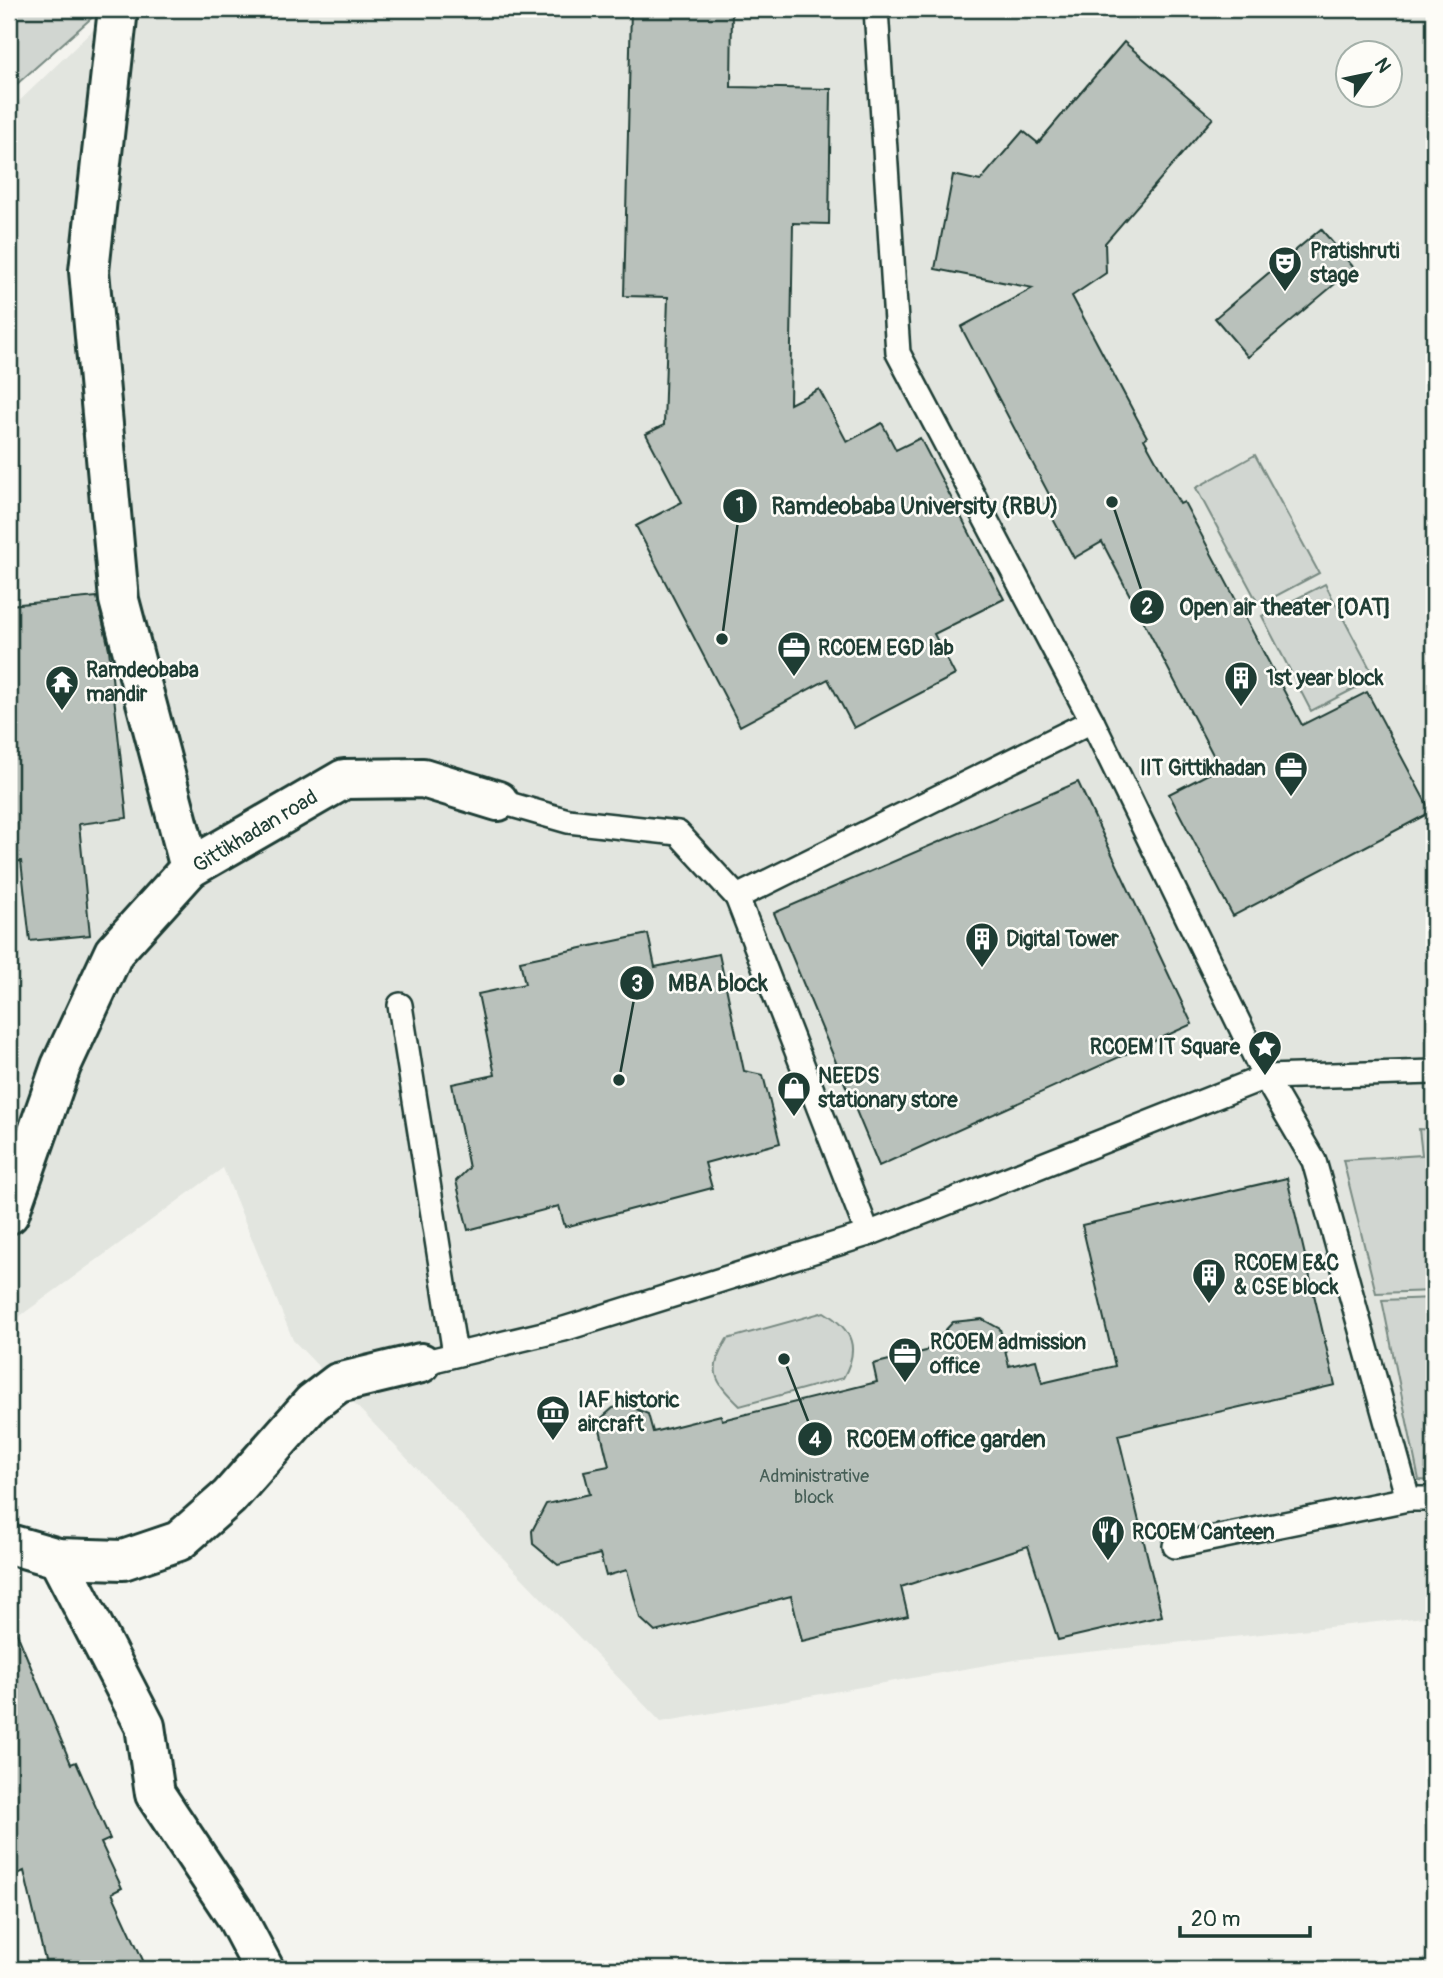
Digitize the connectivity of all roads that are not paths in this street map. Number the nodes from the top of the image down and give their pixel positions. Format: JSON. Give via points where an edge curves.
{"nodes":[{"id":1,"x":118,"y":9,"type":"edge"},
{"id":2,"x":876,"y":9,"type":"edge"},
{"id":3,"x":1092,"y":721,"type":"junction"},
{"id":4,"x":498,"y":801,"type":"joint"},
{"id":5,"x":190,"y":868,"type":"junction"},
{"id":6,"x":737,"y":897,"type":"junction"},
{"id":7,"x":400,"y":1005,"type":"dead end"},
{"id":8,"x":1434,"y":1072,"type":"edge"},
{"id":9,"x":1265,"y":1077,"type":"junction"},
{"id":10,"x":9,"y":1214,"type":"edge"},
{"id":11,"x":868,"y":1234,"type":"junction"},
{"id":12,"x":438,"y":1359,"type":"junction"},
{"id":13,"x":1408,"y":1499,"type":"junction"},
{"id":14,"x":1434,"y":1499,"type":"edge"},
{"id":15,"x":9,"y":1544,"type":"edge"},
{"id":16,"x":1175,"y":1546,"type":"dead end"},
{"id":17,"x":58,"y":1558,"type":"junction"},
{"id":18,"x":264,"y":1969,"type":"edge"}],
"edges":[{"from":1,"to":5,"type":"street","via":[[89,271],[119,600]]},
{"from":2,"to":3,"type":"lane","via":[[898,353]]},
{"from":3,"to":6,"type":"lane"},
{"from":3,"to":9,"type":"lane"},
{"from":4,"to":5,"type":"street","name":"Gittikhadan road","via":[[423,778],[344,779]]},
{"from":4,"to":6,"type":"lane","via":[[568,821],[678,833]]},
{"from":5,"to":10,"type":"street","name":"Gittikhadan road","via":[[114,952],[61,1066]]},
{"from":6,"to":11,"type":"lane"},
{"from":7,"to":12,"type":"lane"},
{"from":8,"to":9,"type":"lane"},
{"from":9,"to":11,"type":"lane"},
{"from":9,"to":13,"type":"lane","via":[[1314,1161]]},
{"from":11,"to":12,"type":"lane","via":[[564,1329]]},
{"from":12,"to":17,"type":"street","via":[[338,1383],[312,1403],[229,1497],[179,1541],[123,1560]]},
{"from":13,"to":14,"type":"lane"},
{"from":13,"to":16,"type":"lane"},
{"from":15,"to":17,"type":"street"},
{"from":17,"to":18,"type":"street","via":[[145,1726],[155,1794],[236,1916]]}]}
